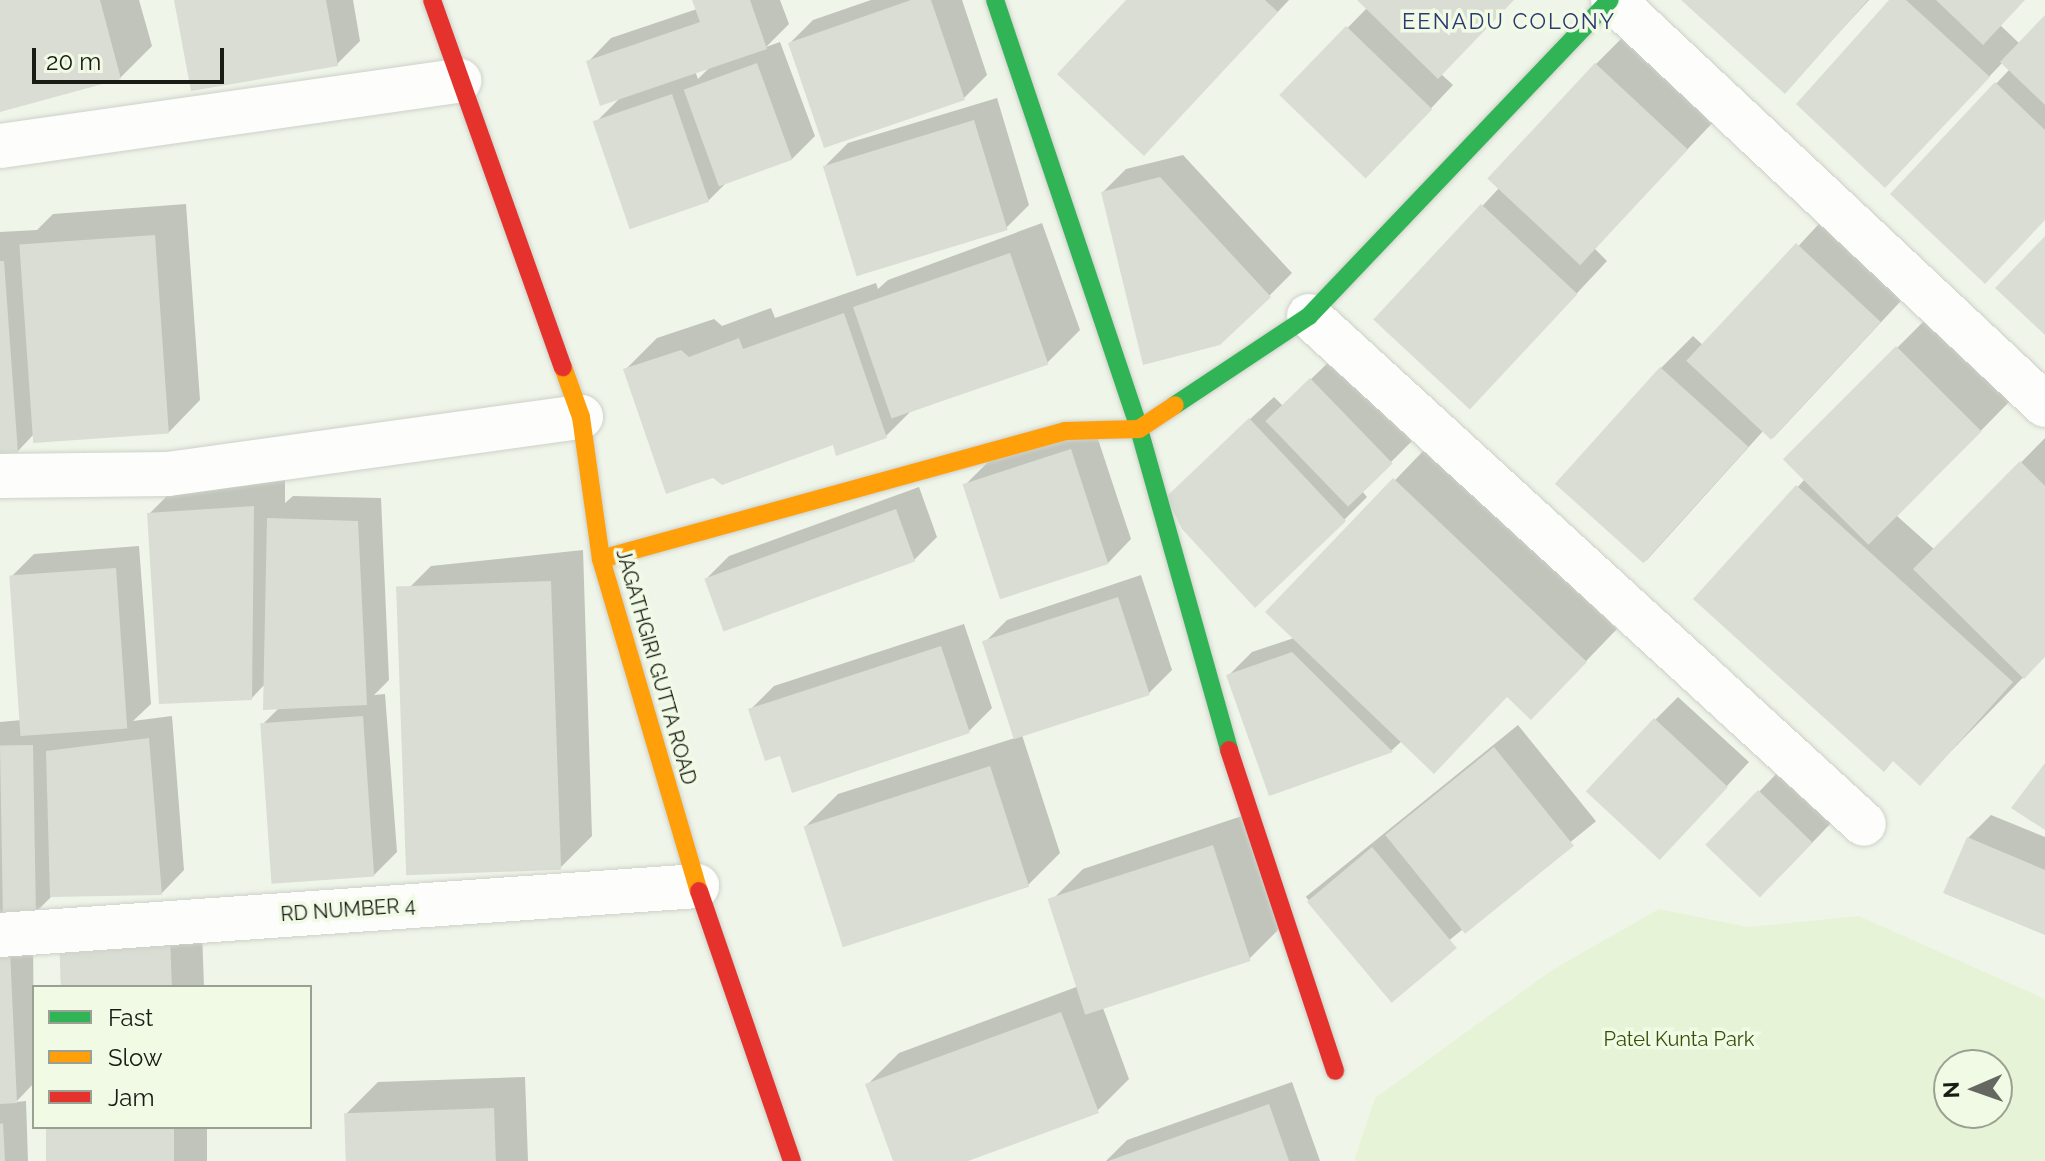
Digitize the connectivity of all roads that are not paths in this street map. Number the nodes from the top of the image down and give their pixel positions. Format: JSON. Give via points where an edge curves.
{"nodes":[{"id":1,"x":432,"y":0,"type":"edge"},
{"id":2,"x":995,"y":0,"type":"edge"},
{"id":3,"x":1612,"y":0,"type":"edge"},
{"id":4,"x":459,"y":81,"type":"junction"},
{"id":5,"x":0,"y":146,"type":"edge"},
{"id":6,"x":1309,"y":316,"type":"junction"},
{"id":7,"x":2045,"y":405,"type":"edge"},
{"id":8,"x":581,"y":417,"type":"junction"},
{"id":9,"x":1139,"y":429,"type":"junction"},
{"id":10,"x":0,"y":476,"type":"edge"},
{"id":11,"x":601,"y":559,"type":"junction"},
{"id":12,"x":1864,"y":824,"type":"dead end"},
{"id":13,"x":697,"y":886,"type":"junction"},
{"id":14,"x":0,"y":935,"type":"edge"},
{"id":15,"x":1335,"y":1071,"type":"dead end"},
{"id":16,"x":792,"y":1161,"type":"edge"}],
"edges":[{"from":1,"to":4,"type":"street","name":"JAGATHGIRI GUTTA ROAD"},
{"from":2,"to":9,"type":"street"},
{"from":3,"to":6,"type":"street"},
{"from":3,"to":7,"type":"street"},
{"from":4,"to":5,"type":"street"},
{"from":4,"to":8,"type":"street","name":"JAGATHGIRI GUTTA ROAD"},
{"from":6,"to":9,"type":"street"},
{"from":6,"to":12,"type":"street"},
{"from":8,"to":10,"type":"street","via":[[168,474]]},
{"from":8,"to":11,"type":"street","name":"JAGATHGIRI GUTTA ROAD"},
{"from":9,"to":11,"type":"street","via":[[1065,431]]},
{"from":9,"to":15,"type":"street","via":[[1241,793]]},
{"from":11,"to":13,"type":"street","name":"JAGATHGIRI GUTTA ROAD"},
{"from":13,"to":14,"type":"street","name":"RD NUMBER 4"},
{"from":13,"to":16,"type":"street","name":"JAGATHGIRI GUTTA ROAD"}]}
